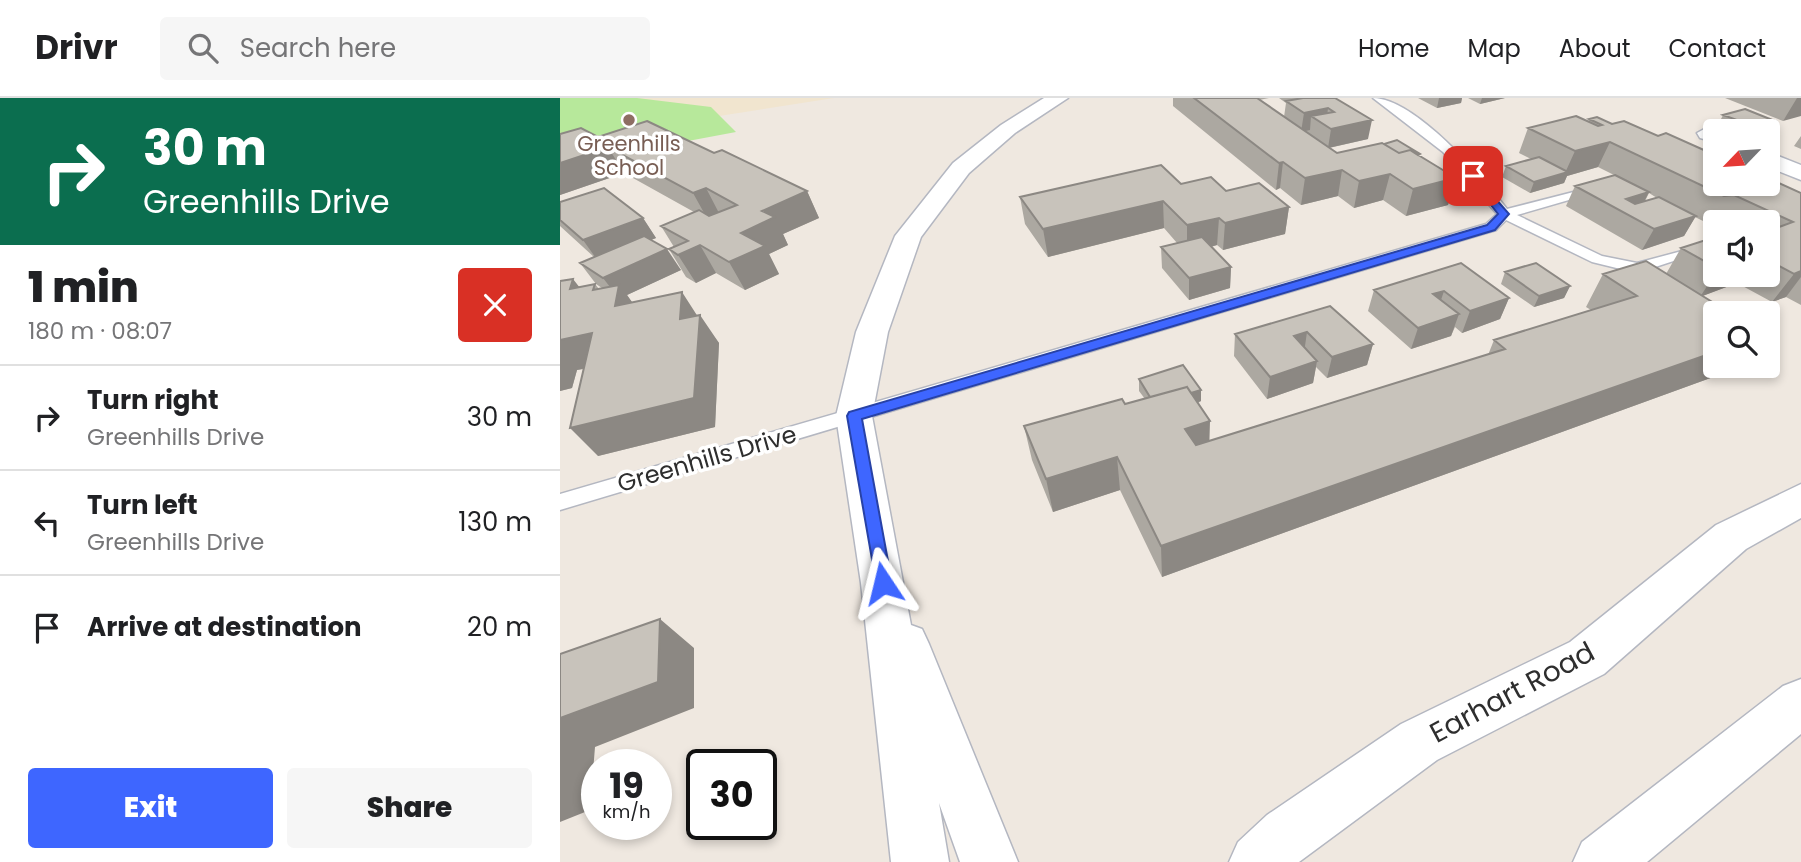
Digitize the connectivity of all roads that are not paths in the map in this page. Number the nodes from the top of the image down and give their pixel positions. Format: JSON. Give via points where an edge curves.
{"nodes":[{"id":1,"x":1059,"y":98,"type":"edge"},
{"id":2,"x":1378,"y":98,"type":"edge"},
{"id":3,"x":1780,"y":164,"type":"edge"},
{"id":4,"x":1801,"y":173,"type":"edge"},
{"id":5,"x":1588,"y":190,"type":"edge"},
{"id":6,"x":1504,"y":214,"type":"junction"},
{"id":7,"x":1697,"y":251,"type":"edge"},
{"id":8,"x":854,"y":416,"type":"junction"},
{"id":9,"x":1801,"y":499,"type":"edge"},
{"id":10,"x":560,"y":502,"type":"edge"},
{"id":11,"x":883,"y":583,"type":"junction"},
{"id":12,"x":1801,"y":703,"type":"edge"},
{"id":13,"x":920,"y":862,"type":"edge"},
{"id":14,"x":989,"y":862,"type":"edge"},
{"id":15,"x":1258,"y":862,"type":"edge"},
{"id":16,"x":1602,"y":862,"type":"edge"}],
"edges":[{"from":1,"to":8,"type":"street","via":[[1008,129],[961,168],[908,236],[872,332]]},
{"from":2,"to":6,"type":"lane","via":[[1458,160]]},
{"from":3,"to":4,"type":"street"},
{"from":5,"to":6,"type":"lane","name":"Greenhills Drive"},
{"from":6,"to":7,"type":"lane","via":[[1597,259],[1637,268]]},
{"from":6,"to":8,"type":"lane","name":"Greenhills Drive","via":[[1491,227],[1448,241]]},
{"from":8,"to":10,"type":"lane","name":"Greenhills Drive"},
{"from":8,"to":11,"type":"street"},
{"from":9,"to":15,"type":"street","name":"Earhart Road","via":[[1731,537],[1587,658],[1419,742],[1287,835]]},
{"from":11,"to":13,"type":"street"},
{"from":11,"to":14,"type":"street"},
{"from":12,"to":16,"type":"street"}]}
